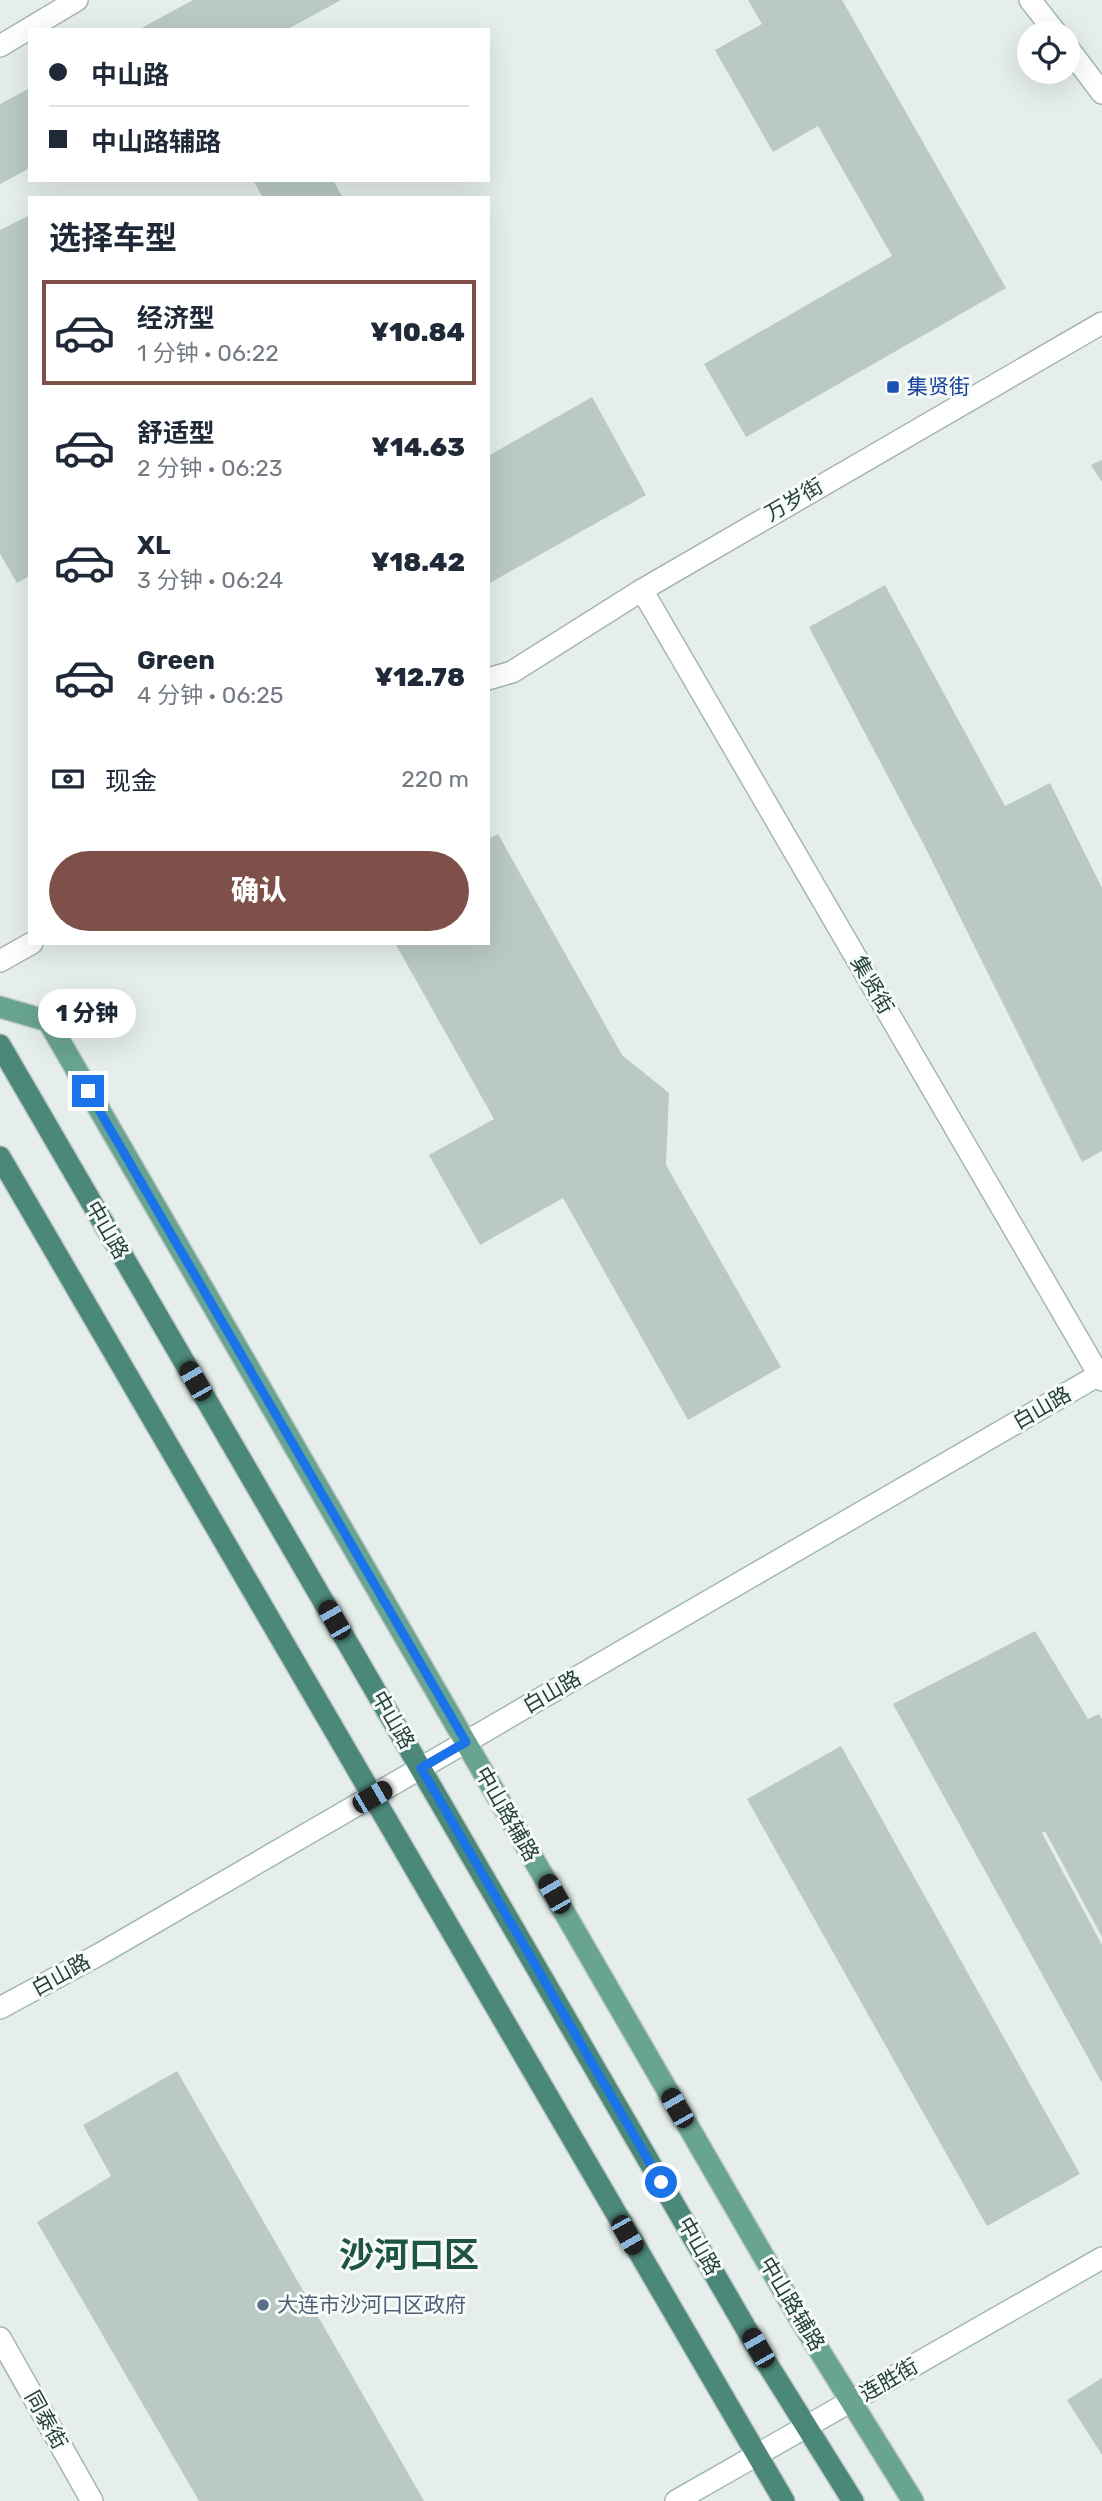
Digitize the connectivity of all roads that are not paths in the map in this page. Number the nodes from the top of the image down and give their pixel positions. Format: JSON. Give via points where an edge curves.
{"nodes":[{"id":1,"x":77,"y":0,"type":"edge"},
{"id":2,"x":1030,"y":0,"type":"edge"},
{"id":3,"x":1047,"y":21,"type":"edge"},
{"id":4,"x":30,"y":28,"type":"edge"},
{"id":5,"x":28,"y":29,"type":"edge"},
{"id":6,"x":0,"y":46,"type":"edge"},
{"id":7,"x":1080,"y":64,"type":"edge"},
{"id":8,"x":1102,"y":93,"type":"edge"},
{"id":9,"x":1102,"y":323,"type":"edge"},
{"id":10,"x":642,"y":590,"type":"junction"},
{"id":11,"x":490,"y":678,"type":"edge"},
{"id":12,"x":28,"y":945,"type":"edge"},
{"id":13,"x":0,"y":961,"type":"edge"},
{"id":14,"x":0,"y":1007,"type":"edge"},
{"id":15,"x":0,"y":1045,"type":"edge"},
{"id":16,"x":0,"y":1157,"type":"edge"},
{"id":17,"x":1101,"y":1376,"type":"edge"},
{"id":18,"x":466,"y":1742,"type":"junction"},
{"id":19,"x":421,"y":1768,"type":"junction"},
{"id":20,"x":372,"y":1797,"type":"junction"},
{"id":21,"x":0,"y":2008,"type":"edge"},
{"id":22,"x":1102,"y":2258,"type":"edge"},
{"id":23,"x":0,"y":2338,"type":"edge"},
{"id":24,"x":850,"y":2402,"type":"junction"},
{"id":25,"x":806,"y":2427,"type":"junction"},
{"id":26,"x":756,"y":2455,"type":"junction"},
{"id":27,"x":92,"y":2501,"type":"edge"},
{"id":28,"x":676,"y":2501,"type":"edge"},
{"id":29,"x":784,"y":2501,"type":"edge"},
{"id":30,"x":853,"y":2501,"type":"edge"},
{"id":31,"x":913,"y":2501,"type":"edge"}],
"edges":[{"from":1,"to":4,"type":"street"},
{"from":2,"to":3,"type":"street"},
{"from":5,"to":6,"type":"street"},
{"from":7,"to":8,"type":"street"},
{"from":9,"to":10,"type":"street","name":"万岁街"},
{"from":10,"to":11,"type":"street","name":"万岁街","via":[[512,672]]},
{"from":10,"to":17,"type":"street","name":"集贤街"},
{"from":12,"to":13,"type":"street"},
{"from":14,"to":18,"type":"main road","name":"中山路辅路","via":[[48,1021]]},
{"from":15,"to":19,"type":"highway","name":"中山路"},
{"from":16,"to":20,"type":"highway"},
{"from":17,"to":18,"type":"street","name":"白山路"},
{"from":18,"to":19,"type":"street","name":"白山路"},
{"from":18,"to":24,"type":"main road","name":"中山路辅路"},
{"from":19,"to":20,"type":"street","name":"白山路"},
{"from":19,"to":25,"type":"highway","name":"中山路"},
{"from":20,"to":21,"type":"street","name":"白山路"},
{"from":20,"to":26,"type":"highway"},
{"from":22,"to":24,"type":"street","name":"连胜街"},
{"from":23,"to":27,"type":"street","name":"同泰街"},
{"from":24,"to":25,"type":"street","name":"连胜街"},
{"from":24,"to":31,"type":"main road","name":"中山路辅路"},
{"from":25,"to":26,"type":"street","name":"连胜街"},
{"from":25,"to":30,"type":"highway","name":"中山路"},
{"from":26,"to":28,"type":"street","name":"连胜街"},
{"from":26,"to":29,"type":"highway"}]}
